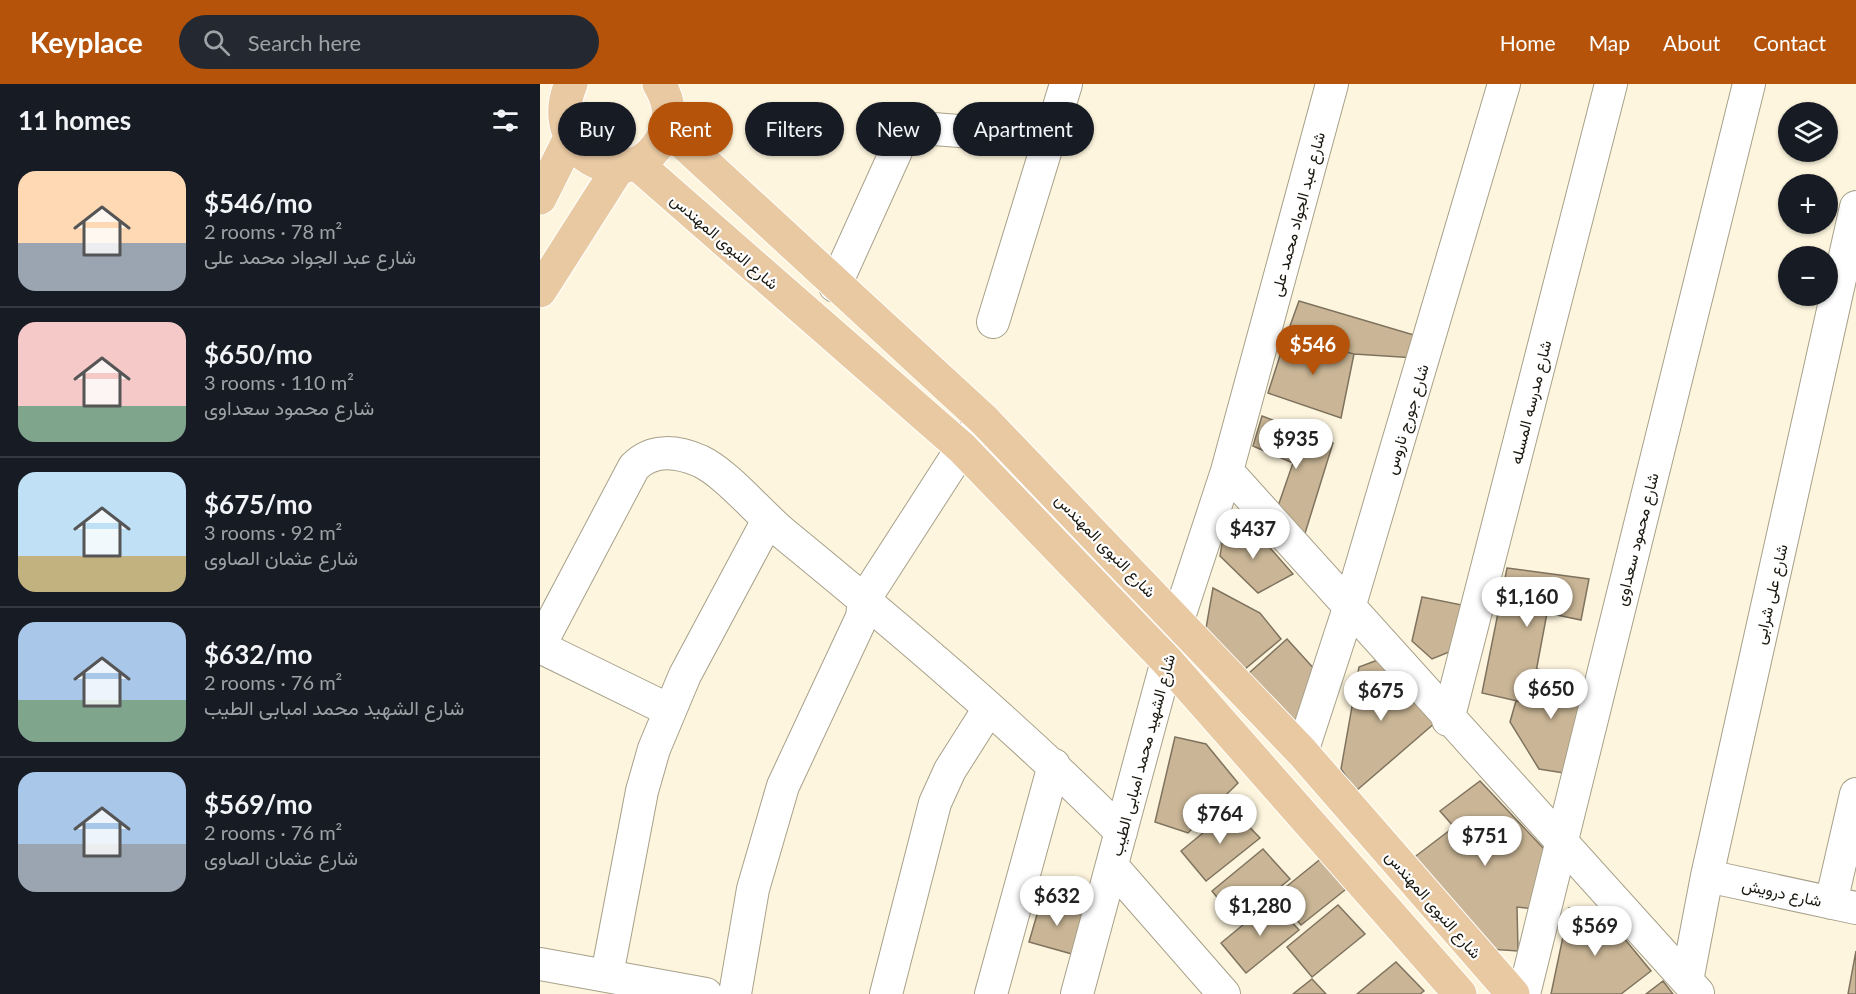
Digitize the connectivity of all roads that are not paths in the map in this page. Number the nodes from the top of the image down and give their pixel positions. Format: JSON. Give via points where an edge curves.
{"nodes":[{"id":1,"x":1066,"y":84,"type":"edge"},
{"id":2,"x":1332,"y":84,"type":"edge"},
{"id":3,"x":1504,"y":84,"type":"edge"},
{"id":4,"x":1611,"y":84,"type":"edge"},
{"id":5,"x":1749,"y":84,"type":"edge"},
{"id":6,"x":667,"y":99,"type":"edge"},
{"id":7,"x":1061,"y":102,"type":"edge"},
{"id":8,"x":953,"y":131,"type":"edge"},
{"id":9,"x":560,"y":156,"type":"edge"},
{"id":10,"x":585,"y":156,"type":"edge"},
{"id":11,"x":1044,"y":156,"type":"edge"},
{"id":12,"x":628,"y":165,"type":"junction"},
{"id":13,"x":540,"y":198,"type":"edge"},
{"id":14,"x":1856,"y":207,"type":"edge"},
{"id":15,"x":835,"y":286,"type":"junction"},
{"id":16,"x":540,"y":291,"type":"edge"},
{"id":17,"x":993,"y":322,"type":"dead end"},
{"id":18,"x":984,"y":420,"type":"junction"},
{"id":19,"x":962,"y":448,"type":"junction"},
{"id":20,"x":1227,"y":471,"type":"junction"},
{"id":21,"x":768,"y":520,"type":"junction"},
{"id":22,"x":864,"y":600,"type":"junction"},
{"id":23,"x":1349,"y":608,"type":"junction"},
{"id":24,"x":1178,"y":620,"type":"junction"},
{"id":25,"x":540,"y":646,"type":"edge"},
{"id":26,"x":1167,"y":661,"type":"junction"},
{"id":27,"x":669,"y":710,"type":"junction"},
{"id":28,"x":988,"y":710,"type":"junction"},
{"id":29,"x":1448,"y":720,"type":"junction"},
{"id":30,"x":1302,"y":752,"type":"junction"},
{"id":31,"x":1054,"y":765,"type":"junction"},
{"id":32,"x":1856,"y":794,"type":"edge"},
{"id":33,"x":1121,"y":832,"type":"junction"},
{"id":34,"x":1561,"y":844,"type":"junction"},
{"id":35,"x":1112,"y":866,"type":"junction"},
{"id":36,"x":1707,"y":876,"type":"junction"},
{"id":37,"x":1844,"y":905,"type":"edge"},
{"id":38,"x":540,"y":964,"type":"edge"},
{"id":39,"x":607,"y":975,"type":"junction"},
{"id":40,"x":1693,"y":988,"type":"edge"},
{"id":41,"x":706,"y":994,"type":"edge"},
{"id":42,"x":735,"y":994,"type":"edge"},
{"id":43,"x":886,"y":994,"type":"edge"},
{"id":44,"x":992,"y":994,"type":"edge"},
{"id":45,"x":1077,"y":994,"type":"edge"},
{"id":46,"x":1224,"y":994,"type":"edge"},
{"id":47,"x":1460,"y":994,"type":"edge"},
{"id":48,"x":1512,"y":994,"type":"edge"},
{"id":49,"x":1524,"y":994,"type":"edge"}],
"edges":[{"from":1,"to":7,"type":"street"},
{"from":2,"to":20,"type":"street","name":"شارع عبد الجواد محمد على"},
{"from":3,"to":23,"type":"street","name":"شارع جورج ناروس"},
{"from":4,"to":29,"type":"street","name":"شارع مدرسه المسله"},
{"from":5,"to":34,"type":"street","name":"شارع محمود سعداوى"},
{"from":6,"to":12,"type":"main road","via":[[655,149]]},
{"from":6,"to":15,"type":"main road","name":"شارع النبوى المهندس"},
{"from":8,"to":15,"type":"street","via":[[907,127]]},
{"from":9,"to":13,"type":"main road"},
{"from":10,"to":12,"type":"main road","via":[[604,166]]},
{"from":11,"to":17,"type":"street"},
{"from":12,"to":16,"type":"main road"},
{"from":12,"to":19,"type":"main road","name":"شارع النبوى المهندس"},
{"from":14,"to":36,"type":"street","name":"شارع على شرابى"},
{"from":15,"to":18,"type":"main road","name":"شارع النبوى المهندس"},
{"from":18,"to":19,"type":"street"},
{"from":18,"to":24,"type":"main road","name":"شارع النبوى المهندس"},
{"from":19,"to":22,"type":"street"},
{"from":19,"to":26,"type":"main road","name":"شارع النبوى المهندس"},
{"from":20,"to":23,"type":"street"},
{"from":20,"to":24,"type":"street","name":"شارع عبد الجواد محمد على"},
{"from":21,"to":22,"type":"street"},
{"from":21,"to":25,"type":"street","via":[[702,462],[674,453],[643,457],[634,467]]},
{"from":21,"to":27,"type":"street"},
{"from":22,"to":28,"type":"street"},
{"from":22,"to":42,"type":"street","via":[[862,617],[783,786],[753,890]]},
{"from":23,"to":29,"type":"street"},
{"from":23,"to":30,"type":"street","name":"شارع جورج ناروس"},
{"from":24,"to":26,"type":"street","name":"شارع الشهيد محمد امبابى الطيب"},
{"from":24,"to":30,"type":"main road","name":"شارع النبوى المهندس"},
{"from":25,"to":27,"type":"street"},
{"from":26,"to":33,"type":"street","name":"شارع الشهيد محمد امبابى الطيب"},
{"from":26,"to":47,"type":"main road","name":"شارع النبوى المهندس"},
{"from":27,"to":39,"type":"street","via":[[642,791]]},
{"from":28,"to":31,"type":"street"},
{"from":28,"to":43,"type":"street","via":[[950,770],[935,803]]},
{"from":29,"to":34,"type":"street"},
{"from":30,"to":48,"type":"main road","name":"شارع النبوى المهندس"},
{"from":31,"to":33,"type":"street"},
{"from":31,"to":44,"type":"street"},
{"from":32,"to":37,"type":"street"},
{"from":33,"to":35,"type":"street","name":"شارع الشهيد محمد امبابى الطيب"},
{"from":34,"to":40,"type":"street"},
{"from":34,"to":49,"type":"street","name":"شارع محمود سعداوى"},
{"from":35,"to":45,"type":"street","name":"شارع الشهيد محمد امبابى الطيب"},
{"from":35,"to":46,"type":"street"},
{"from":36,"to":37,"type":"street","name":"شارع درويش"},
{"from":36,"to":40,"type":"street","name":"شارع على شرابى"},
{"from":38,"to":39,"type":"street"},
{"from":39,"to":41,"type":"street"}]}
